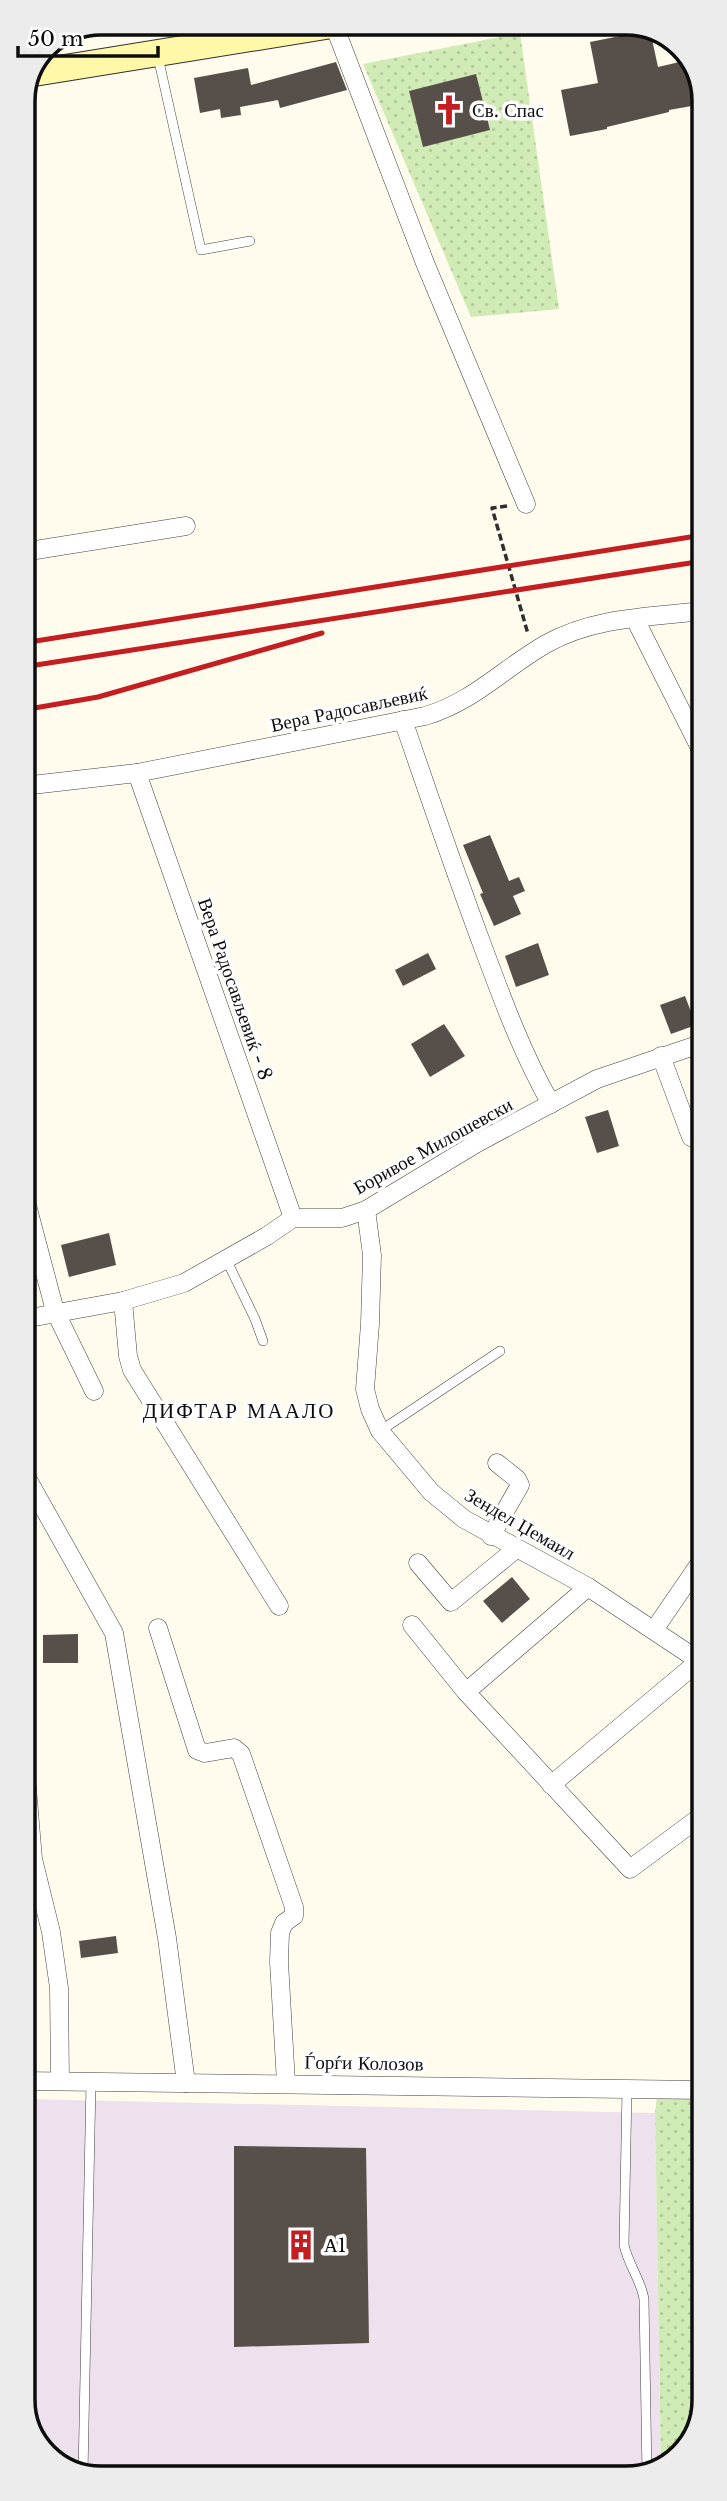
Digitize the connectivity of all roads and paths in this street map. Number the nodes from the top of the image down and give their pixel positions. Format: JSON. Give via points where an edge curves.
{"nodes":[{"id":1,"x":254,"y":35,"type":"edge"},
{"id":2,"x":343,"y":35,"type":"edge"},
{"id":3,"x":157,"y":52,"type":"junction"},
{"id":4,"x":42,"y":72,"type":"edge"},
{"id":5,"x":250,"y":241,"type":"dead end"},
{"id":6,"x":526,"y":503,"type":"joint"},
{"id":7,"x":186,"y":526,"type":"dead end"},
{"id":8,"x":35,"y":550,"type":"edge"},
{"id":9,"x":692,"y":612,"type":"edge"},
{"id":10,"x":635,"y":619,"type":"junction"},
{"id":11,"x":533,"y":653,"type":"junction"},
{"id":12,"x":403,"y":720,"type":"junction"},
{"id":13,"x":692,"y":732,"type":"edge"},
{"id":14,"x":137,"y":773,"type":"junction"},
{"id":15,"x":35,"y":785,"type":"edge"},
{"id":16,"x":692,"y":1046,"type":"edge"},
{"id":17,"x":662,"y":1056,"type":"junction"},
{"id":18,"x":551,"y":1104,"type":"junction"},
{"id":19,"x":691,"y":1137,"type":"dead end"},
{"id":20,"x":366,"y":1210,"type":"junction"},
{"id":21,"x":293,"y":1219,"type":"junction"},
{"id":22,"x":35,"y":1238,"type":"edge"},
{"id":23,"x":226,"y":1259,"type":"junction"},
{"id":24,"x":123,"y":1301,"type":"junction"},
{"id":25,"x":55,"y":1311,"type":"junction"},
{"id":26,"x":35,"y":1316,"type":"edge"},
{"id":27,"x":263,"y":1341,"type":"dead end"},
{"id":28,"x":500,"y":1351,"type":"dead end"},
{"id":29,"x":94,"y":1391,"type":"dead end"},
{"id":30,"x":380,"y":1431,"type":"junction"},
{"id":31,"x":497,"y":1463,"type":"dead end"},
{"id":32,"x":35,"y":1498,"type":"edge"},
{"id":33,"x":492,"y":1536,"type":"junction"},
{"id":34,"x":516,"y":1549,"type":"junction"},
{"id":35,"x":418,"y":1563,"type":"dead end"},
{"id":36,"x":692,"y":1575,"type":"edge"},
{"id":37,"x":588,"y":1587,"type":"junction"},
{"id":38,"x":279,"y":1606,"type":"dead end"},
{"id":39,"x":412,"y":1625,"type":"dead end"},
{"id":40,"x":158,"y":1628,"type":"dead end"},
{"id":41,"x":654,"y":1630,"type":"junction"},
{"id":42,"x":692,"y":1656,"type":"edge"},
{"id":43,"x":692,"y":1669,"type":"edge"},
{"id":44,"x":466,"y":1692,"type":"junction"},
{"id":45,"x":551,"y":1784,"type":"junction"},
{"id":46,"x":692,"y":1823,"type":"edge"},
{"id":47,"x":35,"y":1867,"type":"edge"},
{"id":48,"x":35,"y":2081,"type":"edge"},
{"id":49,"x":60,"y":2081,"type":"junction"},
{"id":50,"x":91,"y":2082,"type":"junction"},
{"id":51,"x":186,"y":2083,"type":"junction"},
{"id":52,"x":286,"y":2083,"type":"junction"},
{"id":53,"x":627,"y":2088,"type":"junction"},
{"id":54,"x":692,"y":2090,"type":"edge"},
{"id":55,"x":647,"y":2463,"type":"edge"},
{"id":56,"x":83,"y":2464,"type":"edge"}],
"edges":[{"from":1,"to":3,"type":"main road"},
{"from":2,"to":6,"type":"street","via":[[425,263]]},
{"from":3,"to":4,"type":"main road"},
{"from":3,"to":5,"type":"lane","via":[[201,250]]},
{"from":6,"to":11,"type":"path","via":[[492,508]]},
{"from":7,"to":8,"type":"street"},
{"from":9,"to":10,"type":"street","name":"Вера Радосављевиќ"},
{"from":10,"to":11,"type":"street","name":"Вера Радосављевиќ","via":[[597,622]]},
{"from":10,"to":13,"type":"street"},
{"from":11,"to":12,"type":"street","name":"Вера Радосављевиќ","via":[[449,709]]},
{"from":12,"to":14,"type":"street","name":"Вера Радосављевиќ"},
{"from":12,"to":18,"type":"street","via":[[506,1008]]},
{"from":14,"to":15,"type":"street","name":"Вера Радосављевиќ"},
{"from":14,"to":21,"type":"street","name":"Вера Радосављевиќ - 8"},
{"from":16,"to":17,"type":"street","name":"Боривое Милошевски"},
{"from":17,"to":18,"type":"street","name":"Боривое Милошевски","via":[[597,1079]]},
{"from":17,"to":19,"type":"street"},
{"from":18,"to":20,"type":"street","name":"Боривое Милошевски"},
{"from":20,"to":21,"type":"street","name":"Боривое Милошевски","via":[[342,1218]]},
{"from":20,"to":30,"type":"street","name":"Зендел Џемаил","via":[[372,1255],[365,1389]]},
{"from":21,"to":23,"type":"street","name":"Боривое Милошевски"},
{"from":22,"to":25,"type":"street"},
{"from":23,"to":24,"type":"street","name":"Боривое Милошевски","via":[[184,1283]]},
{"from":23,"to":27,"type":"lane"},
{"from":24,"to":25,"type":"street","name":"Боривое Милошевски"},
{"from":24,"to":38,"type":"street","via":[[132,1370]]},
{"from":25,"to":26,"type":"street","name":"Боривое Милошевски"},
{"from":25,"to":29,"type":"street"},
{"from":28,"to":30,"type":"lane"},
{"from":30,"to":33,"type":"street","name":"Зендел Џемаил","via":[[431,1492]]},
{"from":31,"to":33,"type":"street","via":[[520,1485]]},
{"from":32,"to":51,"type":"street","via":[[114,1633],[167,1938]]},
{"from":33,"to":34,"type":"street","name":"Зендел Џемаил"},
{"from":34,"to":35,"type":"street","via":[[451,1602]]},
{"from":34,"to":37,"type":"street","name":"Зендел Џемаил"},
{"from":36,"to":41,"type":"street"},
{"from":37,"to":41,"type":"street","name":"Зендел Џемаил"},
{"from":37,"to":44,"type":"street"},
{"from":39,"to":44,"type":"street"},
{"from":40,"to":52,"type":"street","via":[[197,1750],[234,1748],[241,1754],[294,1907],[294,1916],[280,1933]]},
{"from":41,"to":42,"type":"street","name":"Зендел Џемаил"},
{"from":43,"to":45,"type":"street"},
{"from":44,"to":45,"type":"street"},
{"from":45,"to":46,"type":"street","via":[[630,1869]]},
{"from":47,"to":49,"type":"street","via":[[59,1988]]},
{"from":48,"to":49,"type":"street","name":"Ѓорѓи Колозов"},
{"from":49,"to":50,"type":"street","name":"Ѓорѓи Колозов"},
{"from":50,"to":51,"type":"street","name":"Ѓорѓи Колозов"},
{"from":50,"to":56,"type":"lane"},
{"from":51,"to":52,"type":"street","name":"Ѓорѓи Колозов"},
{"from":52,"to":53,"type":"street","name":"Ѓорѓи Колозов"},
{"from":53,"to":54,"type":"street","name":"Ѓорѓи Колозов"},
{"from":53,"to":55,"type":"lane","via":[[624,2245],[644,2299]]}]}
